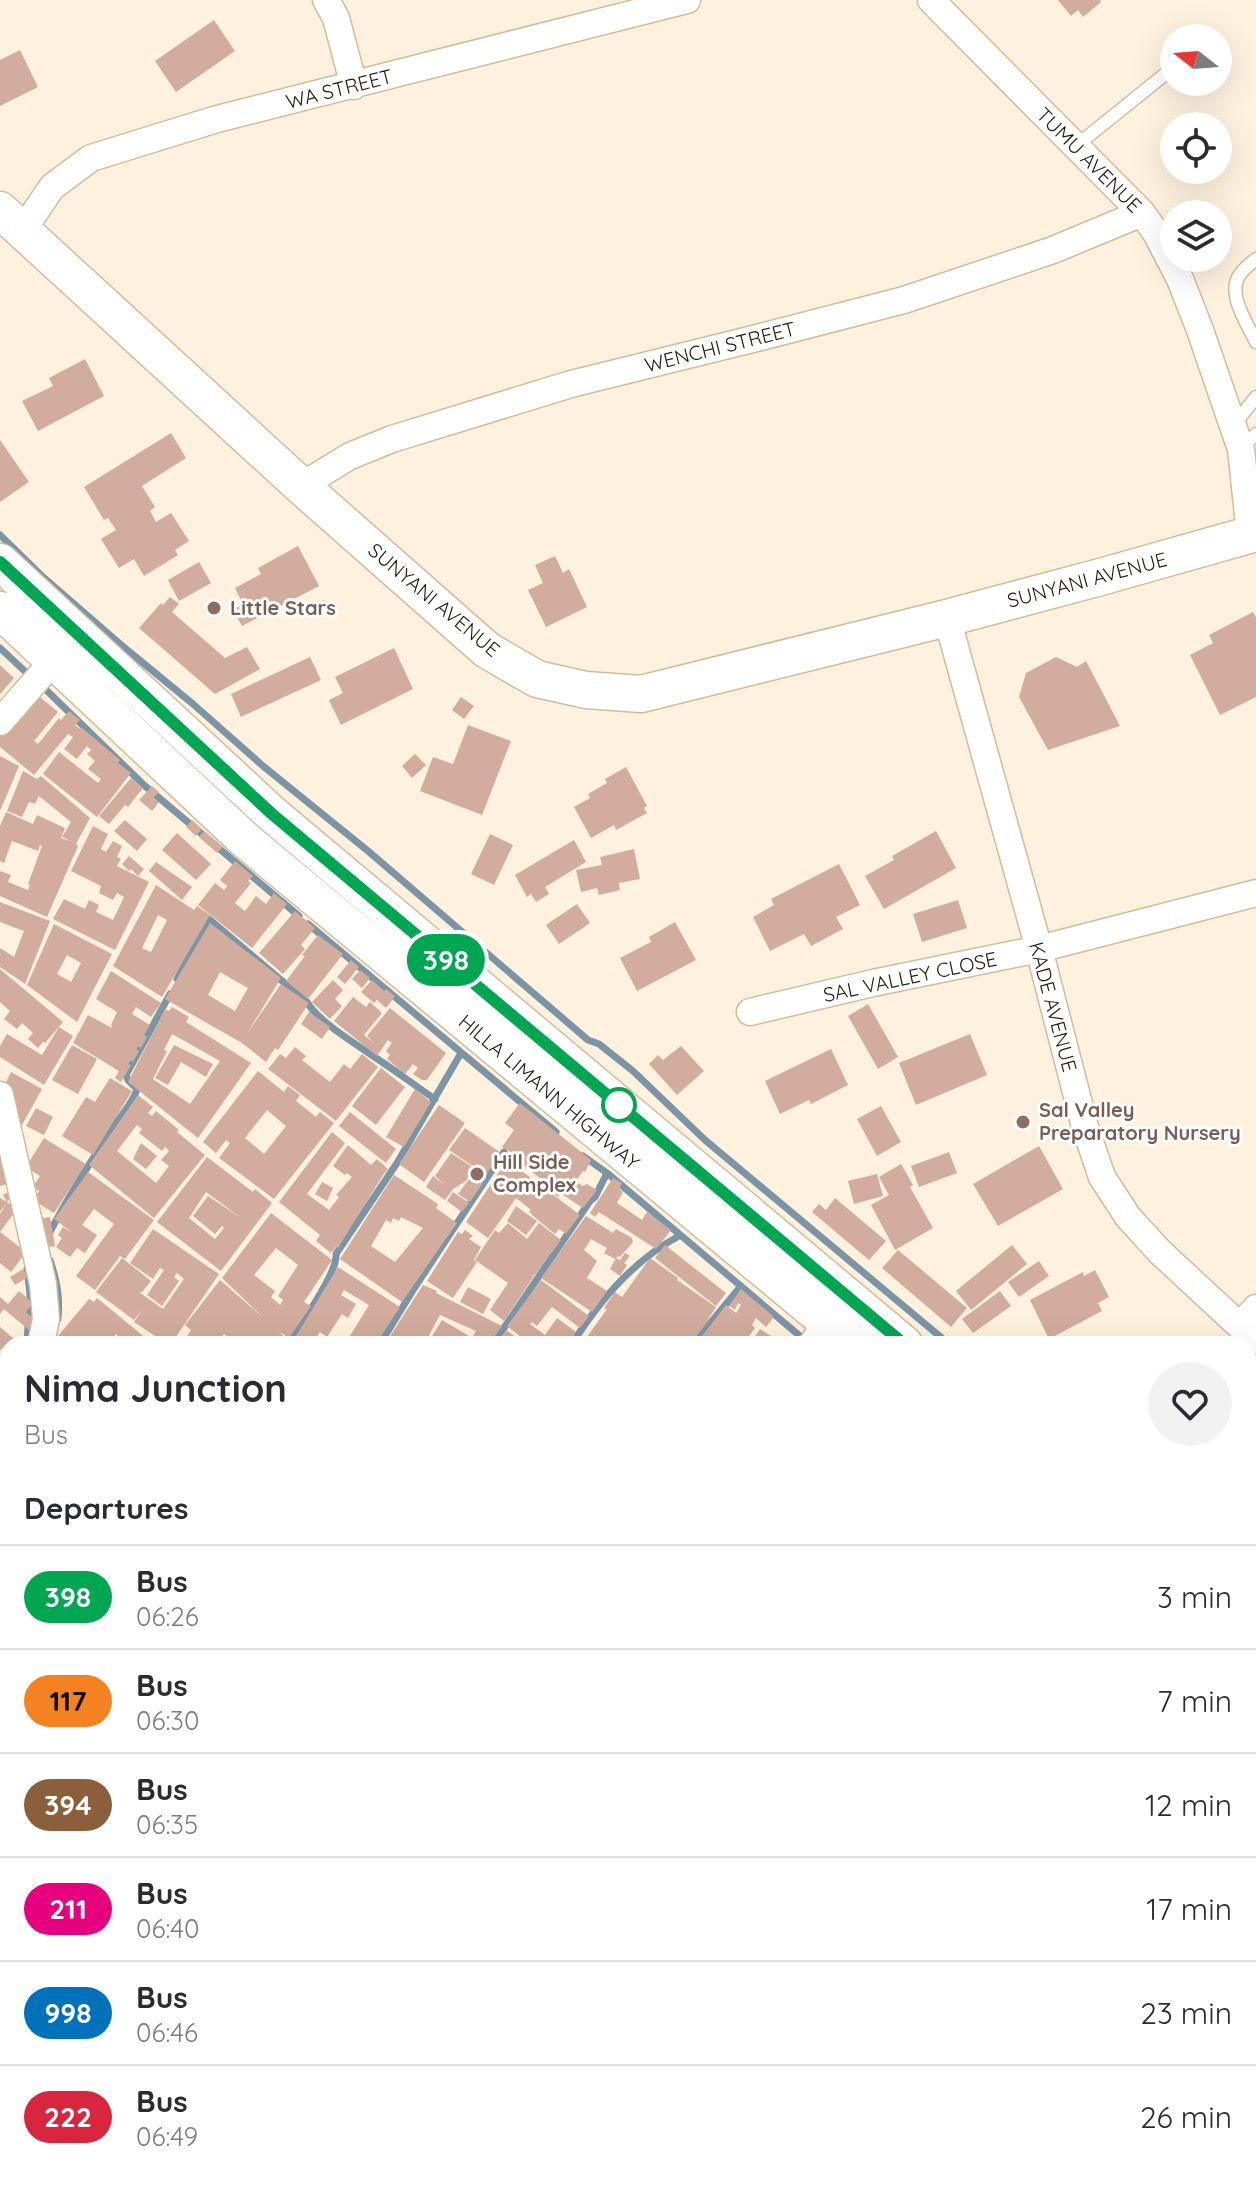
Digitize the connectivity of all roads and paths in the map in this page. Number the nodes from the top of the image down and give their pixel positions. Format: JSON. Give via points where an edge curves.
{"nodes":[{"id":1,"x":326,"y":0,"type":"edge"},
{"id":2,"x":687,"y":0,"type":"edge"},
{"id":3,"x":931,"y":0,"type":"edge"},
{"id":4,"x":1160,"y":78,"type":"edge"},
{"id":5,"x":354,"y":86,"type":"junction"},
{"id":6,"x":1076,"y":146,"type":"junction"},
{"id":7,"x":1142,"y":213,"type":"junction"},
{"id":8,"x":11,"y":220,"type":"edge"},
{"id":9,"x":1256,"y":259,"type":"edge"},
{"id":10,"x":1256,"y":342,"type":"edge"},
{"id":11,"x":1256,"y":397,"type":"edge"},
{"id":12,"x":1243,"y":436,"type":"edge"},
{"id":13,"x":301,"y":486,"type":"junction"},
{"id":14,"x":1253,"y":533,"type":"edge"},
{"id":15,"x":0,"y":562,"type":"edge"},
{"id":16,"x":0,"y":610,"type":"edge"},
{"id":17,"x":947,"y":618,"type":"junction"},
{"id":18,"x":54,"y":660,"type":"junction"},
{"id":19,"x":0,"y":722,"type":"edge"},
{"id":20,"x":1256,"y":893,"type":"edge"},
{"id":21,"x":1039,"y":949,"type":"junction"},
{"id":22,"x":750,"y":1012,"type":"dead end"},
{"id":23,"x":0,"y":1095,"type":"edge"},
{"id":24,"x":1251,"y":1325,"type":"edge"},
{"id":25,"x":43,"y":1336,"type":"edge"},
{"id":26,"x":831,"y":1336,"type":"edge"},
{"id":27,"x":894,"y":1336,"type":"edge"}],
"edges":[{"from":1,"to":5,"type":"street"},
{"from":2,"to":5,"type":"street","name":"WA STREET"},
{"from":3,"to":6,"type":"street","name":"TUMU AVENUE"},
{"from":4,"to":6,"type":"lane"},
{"from":5,"to":8,"type":"street","name":"WA STREET","via":[[217,119],[91,158]]},
{"from":6,"to":7,"type":"street","name":"TUMU AVENUE"},
{"from":7,"to":12,"type":"street","name":"TUMU AVENUE","via":[[1180,279]]},
{"from":7,"to":13,"type":"street","name":"WENCHI STREET","via":[[1053,250],[904,300],[571,384],[392,439],[350,456]]},
{"from":8,"to":13,"type":"main road","name":"SUNYANI AVENUE"},
{"from":9,"to":10,"type":"lane","via":[[1235,286]]},
{"from":11,"to":12,"type":"lane"},
{"from":12,"to":14,"type":"street","name":"TUMU AVENUE"},
{"from":13,"to":17,"type":"main road","name":"SUNYANI AVENUE","via":[[487,650],[537,679],[586,690],[641,694]]},
{"from":14,"to":17,"type":"main road","name":"SUNYANI AVENUE"},
{"from":15,"to":27,"type":"main road","name":"HILLA LIMANN HIGHWAY","via":[[272,814]]},
{"from":16,"to":18,"type":"main road","name":"HILLA LIMANN HIGHWAY"},
{"from":17,"to":21,"type":"street","name":"KADE AVENUE"},
{"from":18,"to":19,"type":"street"},
{"from":18,"to":26,"type":"main road","name":"HILLA LIMANN HIGHWAY","via":[[244,839]]},
{"from":20,"to":21,"type":"street","name":"SAL VALLEY CLOSE"},
{"from":21,"to":22,"type":"street","name":"SAL VALLEY CLOSE"},
{"from":21,"to":24,"type":"street","name":"KADE AVENUE","via":[[1102,1177],[1160,1252]]},
{"from":23,"to":25,"type":"street","via":[[43,1284]]}]}
